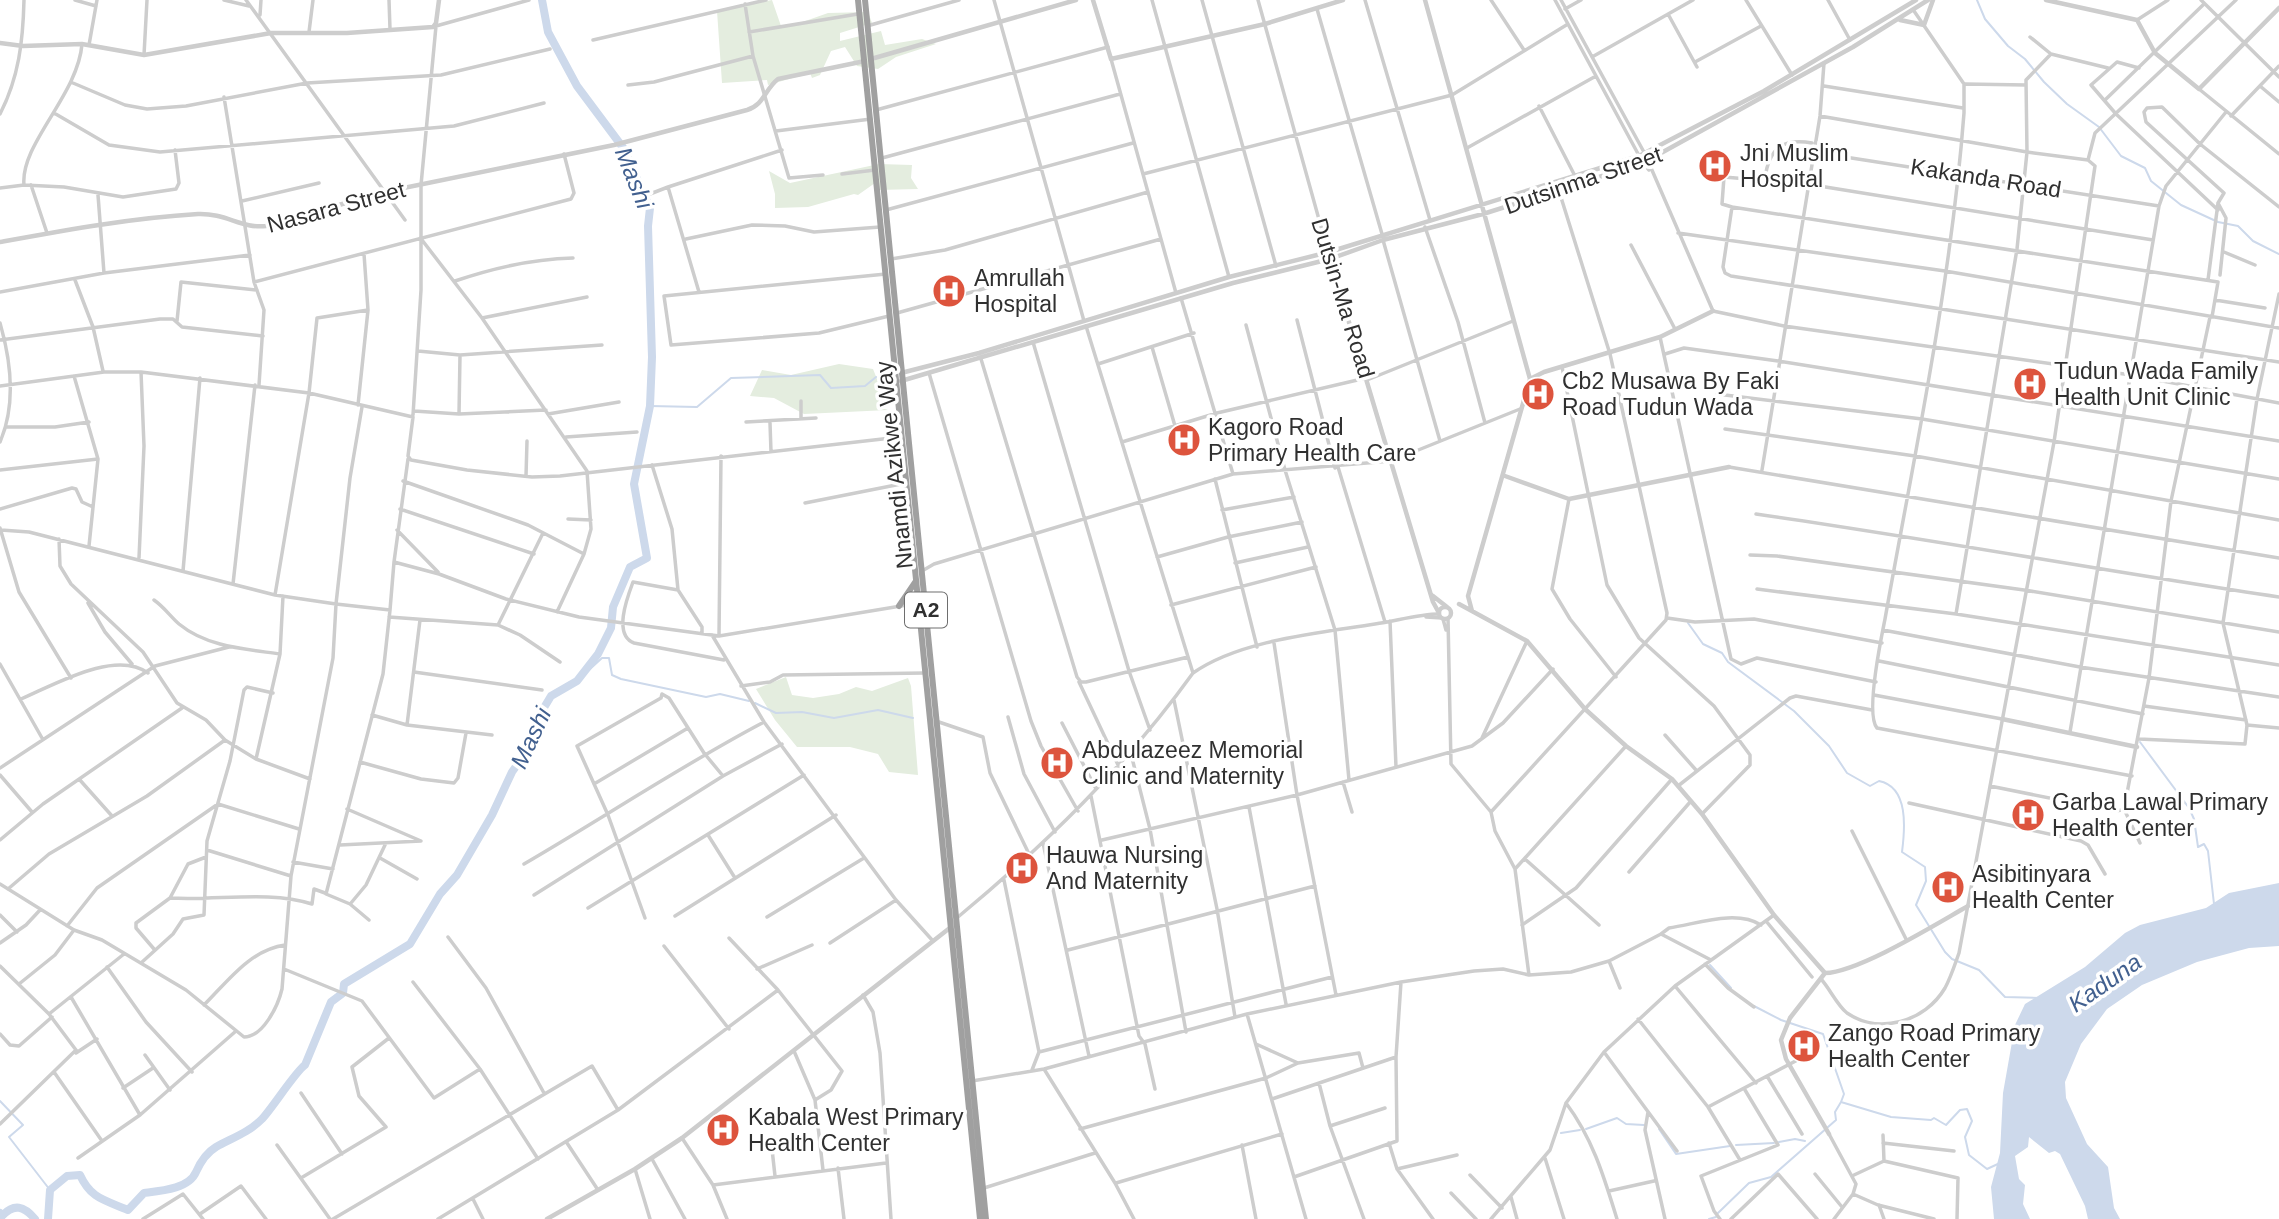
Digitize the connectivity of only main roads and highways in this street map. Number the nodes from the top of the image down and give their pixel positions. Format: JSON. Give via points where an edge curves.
{"nodes":[{"id":1,"x":858,"y":0,"type":"edge"},
{"id":2,"x":865,"y":0,"type":"edge"},
{"id":3,"x":868,"y":60,"type":"junction"},
{"id":4,"x":893,"y":314,"type":"junction"},
{"id":5,"x":900,"y":377,"type":"junction"},
{"id":6,"x":916,"y":581,"type":"junction"},
{"id":7,"x":899,"y":606,"type":"road end"},
{"id":8,"x":980,"y":1219,"type":"edge"},
{"id":9,"x":986,"y":1219,"type":"edge"}],
"edges":[{"from":1,"to":3,"type":"highway","name":"Nnamdi Azikwe Way","number":"A2"},
{"from":2,"to":3,"type":"highway","name":"Nnamdi Azikwe Way","number":"A2"},
{"from":3,"to":4,"type":"highway","name":"Nnamdi Azikwe Way","number":"A2"},
{"from":3,"to":4,"type":"highway","name":"Nnamdi Azikwe Way","number":"A2"},
{"from":4,"to":5,"type":"highway","name":"Nnamdi Azikwe Way","number":"A2"},
{"from":5,"to":6,"type":"highway","name":"Nnamdi Azikwe Way","number":"A2"},
{"from":5,"to":9,"type":"highway","name":"Nnamdi Azikwe Way","number":"A2"},
{"from":6,"to":7,"type":"highway"},
{"from":6,"to":8,"type":"highway","name":"Nnamdi Azikwe Way","number":"A2"}]}
